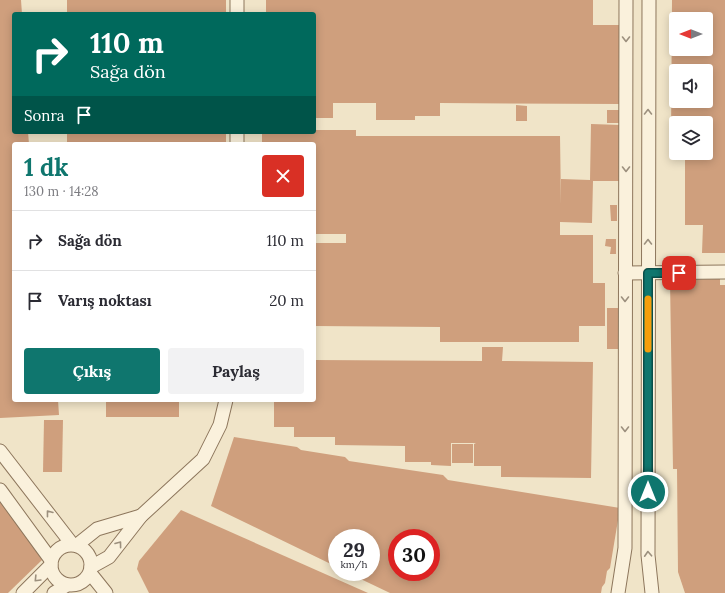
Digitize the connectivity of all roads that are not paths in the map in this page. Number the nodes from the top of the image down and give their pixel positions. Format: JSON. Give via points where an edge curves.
{"nodes":[{"id":1,"x":237,"y":0,"type":"edge"},
{"id":2,"x":626,"y":0,"type":"edge"},
{"id":3,"x":649,"y":0,"type":"edge"},
{"id":4,"x":237,"y":12,"type":"edge"},
{"id":5,"x":725,"y":272,"type":"edge"},
{"id":6,"x":625,"y":273,"type":"junction"},
{"id":7,"x":648,"y":273,"type":"junction"},
{"id":8,"x":226,"y":402,"type":"edge"},
{"id":9,"x":0,"y":451,"type":"edge"},
{"id":10,"x":0,"y":490,"type":"edge"},
{"id":11,"x":141,"y":516,"type":"junction"},
{"id":12,"x":74,"y":545,"type":"junction"},
{"id":13,"x":51,"y":562,"type":"junction"},
{"id":14,"x":90,"y":570,"type":"junction"},
{"id":15,"x":72,"y":588,"type":"edge"},
{"id":16,"x":23,"y":593,"type":"edge"},
{"id":17,"x":54,"y":593,"type":"edge"},
{"id":18,"x":106,"y":593,"type":"edge"},
{"id":19,"x":618,"y":593,"type":"edge"},
{"id":20,"x":652,"y":593,"type":"edge"}],
"edges":[{"from":1,"to":4,"type":"street"},
{"from":2,"to":6,"type":"street","one_way":true},
{"from":7,"to":3,"type":"street","one_way":true},
{"from":5,"to":7,"type":"street"},
{"from":6,"to":7,"type":"street"},
{"from":6,"to":19,"type":"street","one_way":true,"via":[[625,548]]},
{"from":20,"to":7,"type":"street","one_way":true,"via":[[648,555]]},
{"from":8,"to":11,"type":"street","via":[[220,425],[203,459]]},
{"from":12,"to":9,"type":"street","one_way":true},
{"from":10,"to":13,"type":"street"},
{"from":11,"to":12,"type":"street","via":[[97,529]]},
{"from":14,"to":11,"type":"street","one_way":true,"via":[[109,557]]},
{"from":12,"to":13,"type":"street","via":[[59,548]]},
{"from":12,"to":14,"type":"street","via":[[82,547],[90,556]]},
{"from":13,"to":15,"type":"street","via":[[57,580]]},
{"from":13,"to":16,"type":"street","one_way":true},
{"from":14,"to":15,"type":"street","via":[[82,582]]},
{"from":14,"to":18,"type":"street"},
{"from":15,"to":17,"type":"street"}]}
